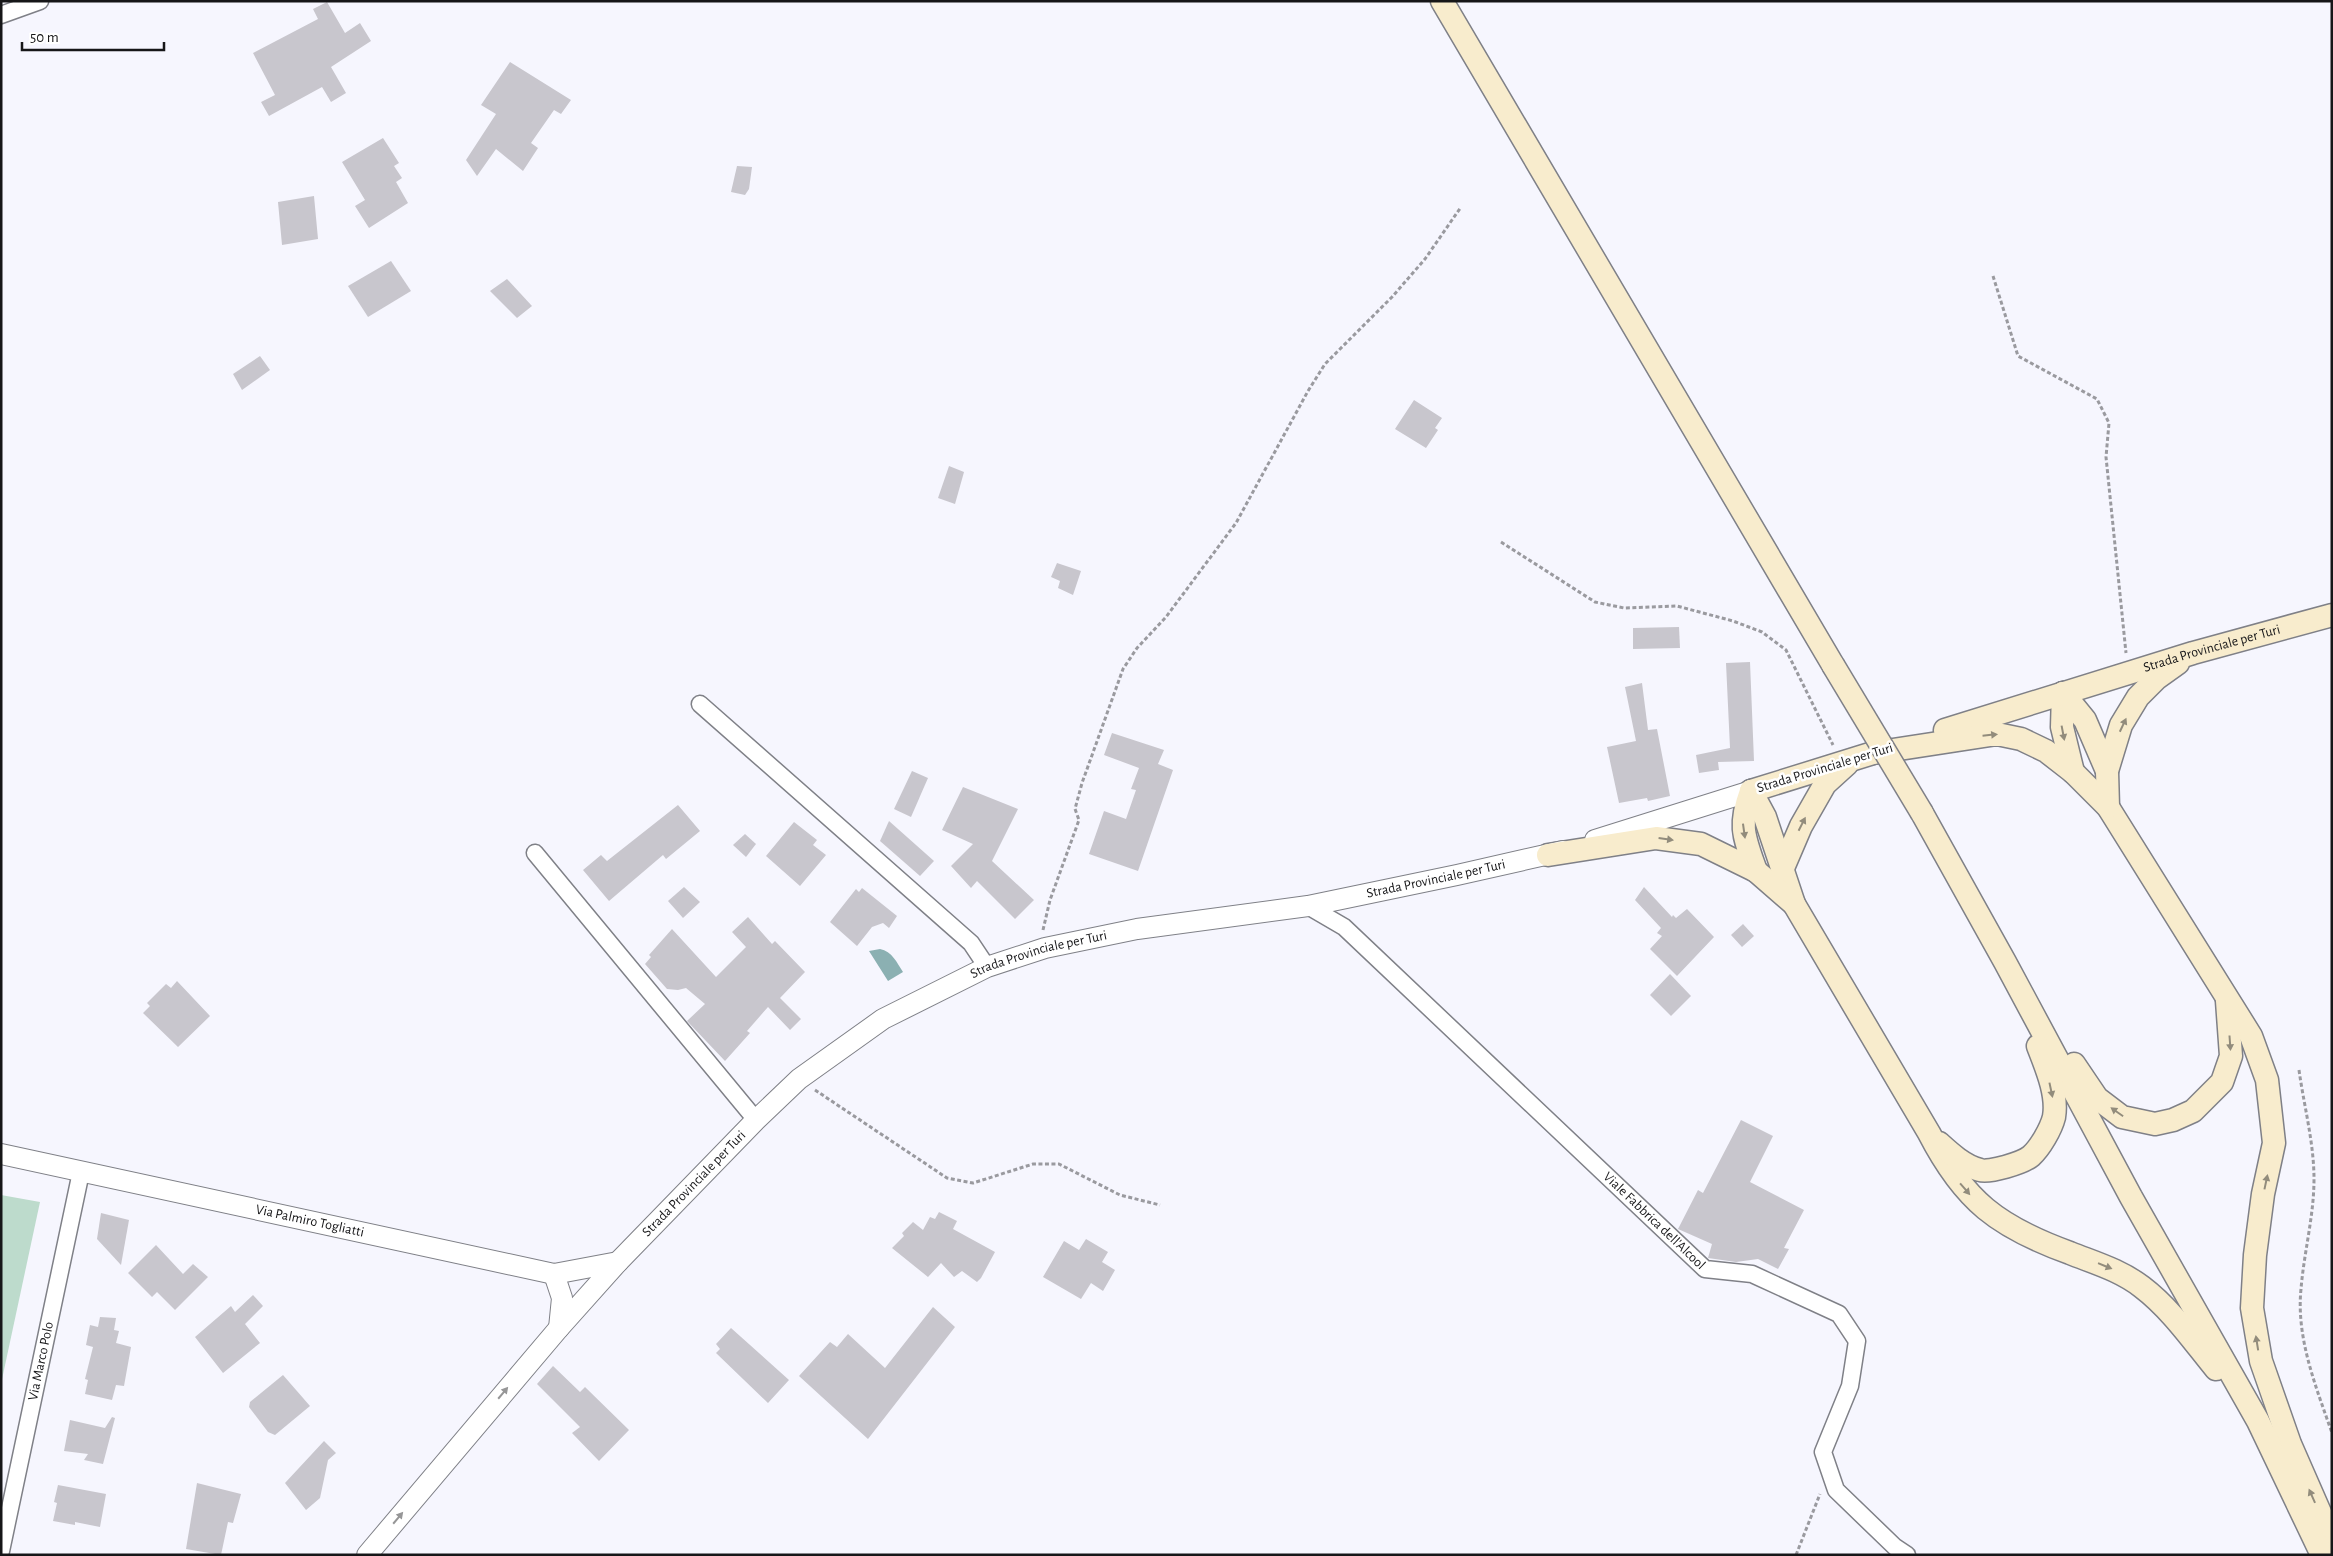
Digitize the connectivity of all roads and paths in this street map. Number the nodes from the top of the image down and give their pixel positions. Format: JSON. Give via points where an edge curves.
{"nodes":[{"id":1,"x":40,"y":1,"type":"edge"},
{"id":2,"x":1442,"y":1,"type":"edge"},
{"id":3,"x":1,"y":15,"type":"edge"},
{"id":4,"x":1461,"y":207,"type":"dead end"},
{"id":5,"x":1993,"y":276,"type":"dead end"},
{"id":6,"x":1501,"y":542,"type":"dead end"},
{"id":7,"x":2332,"y":615,"type":"edge"},
{"id":8,"x":2193,"y":653,"type":"junction"},
{"id":9,"x":2128,"y":674,"type":"junction"},
{"id":10,"x":2063,"y":693,"type":"junction"},
{"id":11,"x":700,"y":704,"type":"dead end"},
{"id":12,"x":1873,"y":753,"type":"junction"},
{"id":13,"x":1846,"y":762,"type":"junction"},
{"id":14,"x":2107,"y":770,"type":"junction"},
{"id":15,"x":2073,"y":772,"type":"junction"},
{"id":16,"x":1751,"y":791,"type":"junction"},
{"id":17,"x":2108,"y":807,"type":"junction"},
{"id":18,"x":535,"y":853,"type":"dead end"},
{"id":19,"x":1548,"y":855,"type":"junction"},
{"id":20,"x":1783,"y":868,"type":"junction"},
{"id":21,"x":1756,"y":871,"type":"junction"},
{"id":22,"x":1794,"y":904,"type":"junction"},
{"id":23,"x":1308,"y":906,"type":"junction"},
{"id":24,"x":1046,"y":948,"type":"junction"},
{"id":25,"x":2005,"y":962,"type":"junction"},
{"id":26,"x":987,"y":968,"type":"junction"},
{"id":27,"x":2227,"y":994,"type":"junction"},
{"id":28,"x":2299,"y":1070,"type":"dead end"},
{"id":29,"x":800,"y":1080,"type":"junction"},
{"id":30,"x":756,"y":1120,"type":"junction"},
{"id":31,"x":1929,"y":1133,"type":"junction"},
{"id":32,"x":1,"y":1154,"type":"edge"},
{"id":33,"x":81,"y":1172,"type":"junction"},
{"id":34,"x":1160,"y":1205,"type":"dead end"},
{"id":35,"x":618,"y":1262,"type":"junction"},
{"id":36,"x":554,"y":1274,"type":"junction"},
{"id":37,"x":559,"y":1328,"type":"junction"},
{"id":38,"x":2258,"y":1421,"type":"junction"},
{"id":39,"x":2332,"y":1433,"type":"edge"},
{"id":40,"x":1829,"y":1470,"type":"junction"},
{"id":41,"x":2332,"y":1540,"type":"edge"},
{"id":42,"x":1,"y":1551,"type":"edge"},
{"id":43,"x":367,"y":1555,"type":"edge"},
{"id":44,"x":1796,"y":1555,"type":"edge"},
{"id":45,"x":1907,"y":1555,"type":"edge"},
{"id":46,"x":2322,"y":1555,"type":"edge"}],
"edges":[{"from":1,"to":3,"type":"street"},
{"from":2,"to":25,"type":"main road","bridge":true,"via":[[1922,813]]},
{"from":4,"to":24,"type":"path","via":[[1392,297],[1325,364],[1236,523],[1123,669],[1082,783],[1075,809],[1079,820],[1042,929]]},
{"from":5,"to":9,"type":"path","via":[[2018,356],[2097,399],[2109,423],[2106,458]]},
{"from":6,"to":13,"type":"path","via":[[1595,602],[1624,608],[1677,606],[1762,632],[1786,650]]},
{"from":7,"to":8,"type":"main road","name":"Strada Provinciale per Turi"},
{"from":8,"to":9,"type":"main road","name":"Strada Provinciale per Turi"},
{"from":14,"to":8,"type":"main road","one_way":true,"via":[[2121,725],[2138,697],[2157,678]]},
{"from":9,"to":10,"type":"main road","name":"Strada Provinciale per Turi"},
{"from":10,"to":12,"type":"main road","name":"Strada Provinciale per Turi"},
{"from":10,"to":14,"type":"main road","via":[[2085,720]]},
{"from":10,"to":15,"type":"main road","one_way":true,"via":[[2062,727]]},
{"from":11,"to":26,"type":"street","via":[[972,943]]},
{"from":12,"to":13,"type":"main road","name":"Strada Provinciale per Turi"},
{"from":12,"to":15,"type":"main road","one_way":true,"via":[[1996,734],[2021,738],[2046,751]]},
{"from":13,"to":16,"type":"main road","name":"Strada Provinciale per Turi"},
{"from":20,"to":13,"type":"main road","one_way":true,"via":[[1801,826],[1825,784]]},
{"from":14,"to":17,"type":"main road"},
{"from":15,"to":17,"type":"main road"},
{"from":16,"to":19,"type":"street","name":"Strada Provinciale per Turi"},
{"from":16,"to":20,"type":"main road","via":[[1765,817]]},
{"from":16,"to":21,"type":"main road","one_way":true,"via":[[1743,813],[1743,830]]},
{"from":17,"to":27,"type":"main road"},
{"from":18,"to":30,"type":"street"},
{"from":19,"to":21,"type":"main road","one_way":true,"via":[[1656,838],[1702,844]]},
{"from":19,"to":23,"type":"street","name":"Strada Provinciale per Turi"},
{"from":20,"to":22,"type":"main road"},
{"from":21,"to":22,"type":"main road"},
{"from":22,"to":31,"type":"main road"},
{"from":23,"to":24,"type":"street","name":"Strada Provinciale per Turi","via":[[1138,929]]},
{"from":23,"to":40,"type":"street","name":"Viale Fabbrica dell'Alcool","via":[[1344,927],[1705,1269],[1752,1274],[1839,1314],[1857,1340],[1850,1386],[1823,1452]]},
{"from":24,"to":26,"type":"street","name":"Strada Provinciale per Turi"},
{"from":27,"to":25,"type":"main road","one_way":true,"via":[[2231,1056],[2222,1082],[2194,1111],[2155,1124],[2122,1117],[2097,1098]]},
{"from":25,"to":31,"type":"main road","one_way":true,"via":[[2046,1067],[2054,1118],[2030,1157],[2005,1168],[1981,1171],[1954,1157]]},
{"from":25,"to":38,"type":"main road","via":[[2131,1197]]},
{"from":26,"to":29,"type":"street","name":"Strada Provinciale per Turi","via":[[883,1019]]},
{"from":41,"to":27,"type":"main road","one_way":true,"via":[[2290,1444],[2260,1361],[2252,1308],[2254,1264],[2263,1194],[2274,1143],[2267,1080],[2251,1036]]},
{"from":28,"to":39,"type":"path","via":[[2312,1144],[2314,1179],[2311,1225],[2300,1290],[2303,1338]]},
{"from":29,"to":30,"type":"street","name":"Strada Provinciale per Turi"},
{"from":29,"to":34,"type":"path","via":[[946,1178],[973,1183],[1033,1164],[1059,1164],[1120,1195]]},
{"from":30,"to":35,"type":"street","name":"Strada Provinciale per Turi"},
{"from":31,"to":38,"type":"main road","one_way":true,"via":[[1946,1166],[1988,1212],[2026,1236],[2110,1268],[2142,1288],[2183,1328]]},
{"from":32,"to":33,"type":"street","name":"Via Palmiro Togliatti"},
{"from":33,"to":36,"type":"street","name":"Via Palmiro Togliatti"},
{"from":33,"to":42,"type":"street","name":"Via Marco Polo"},
{"from":35,"to":36,"type":"street","name":"Via Palmiro Togliatti"},
{"from":35,"to":37,"type":"street","name":"Strada Provinciale per Turi"},
{"from":36,"to":37,"type":"street","via":[[562,1298]]},
{"from":43,"to":37,"type":"street","name":"Strada Provinciale per Turi","one_way":true},
{"from":38,"to":46,"type":"main road"},
{"from":40,"to":44,"type":"path"},
{"from":40,"to":45,"type":"street","name":"Viale Fabbrica dell'Alcool","via":[[1836,1490],[1894,1548]]}]}
